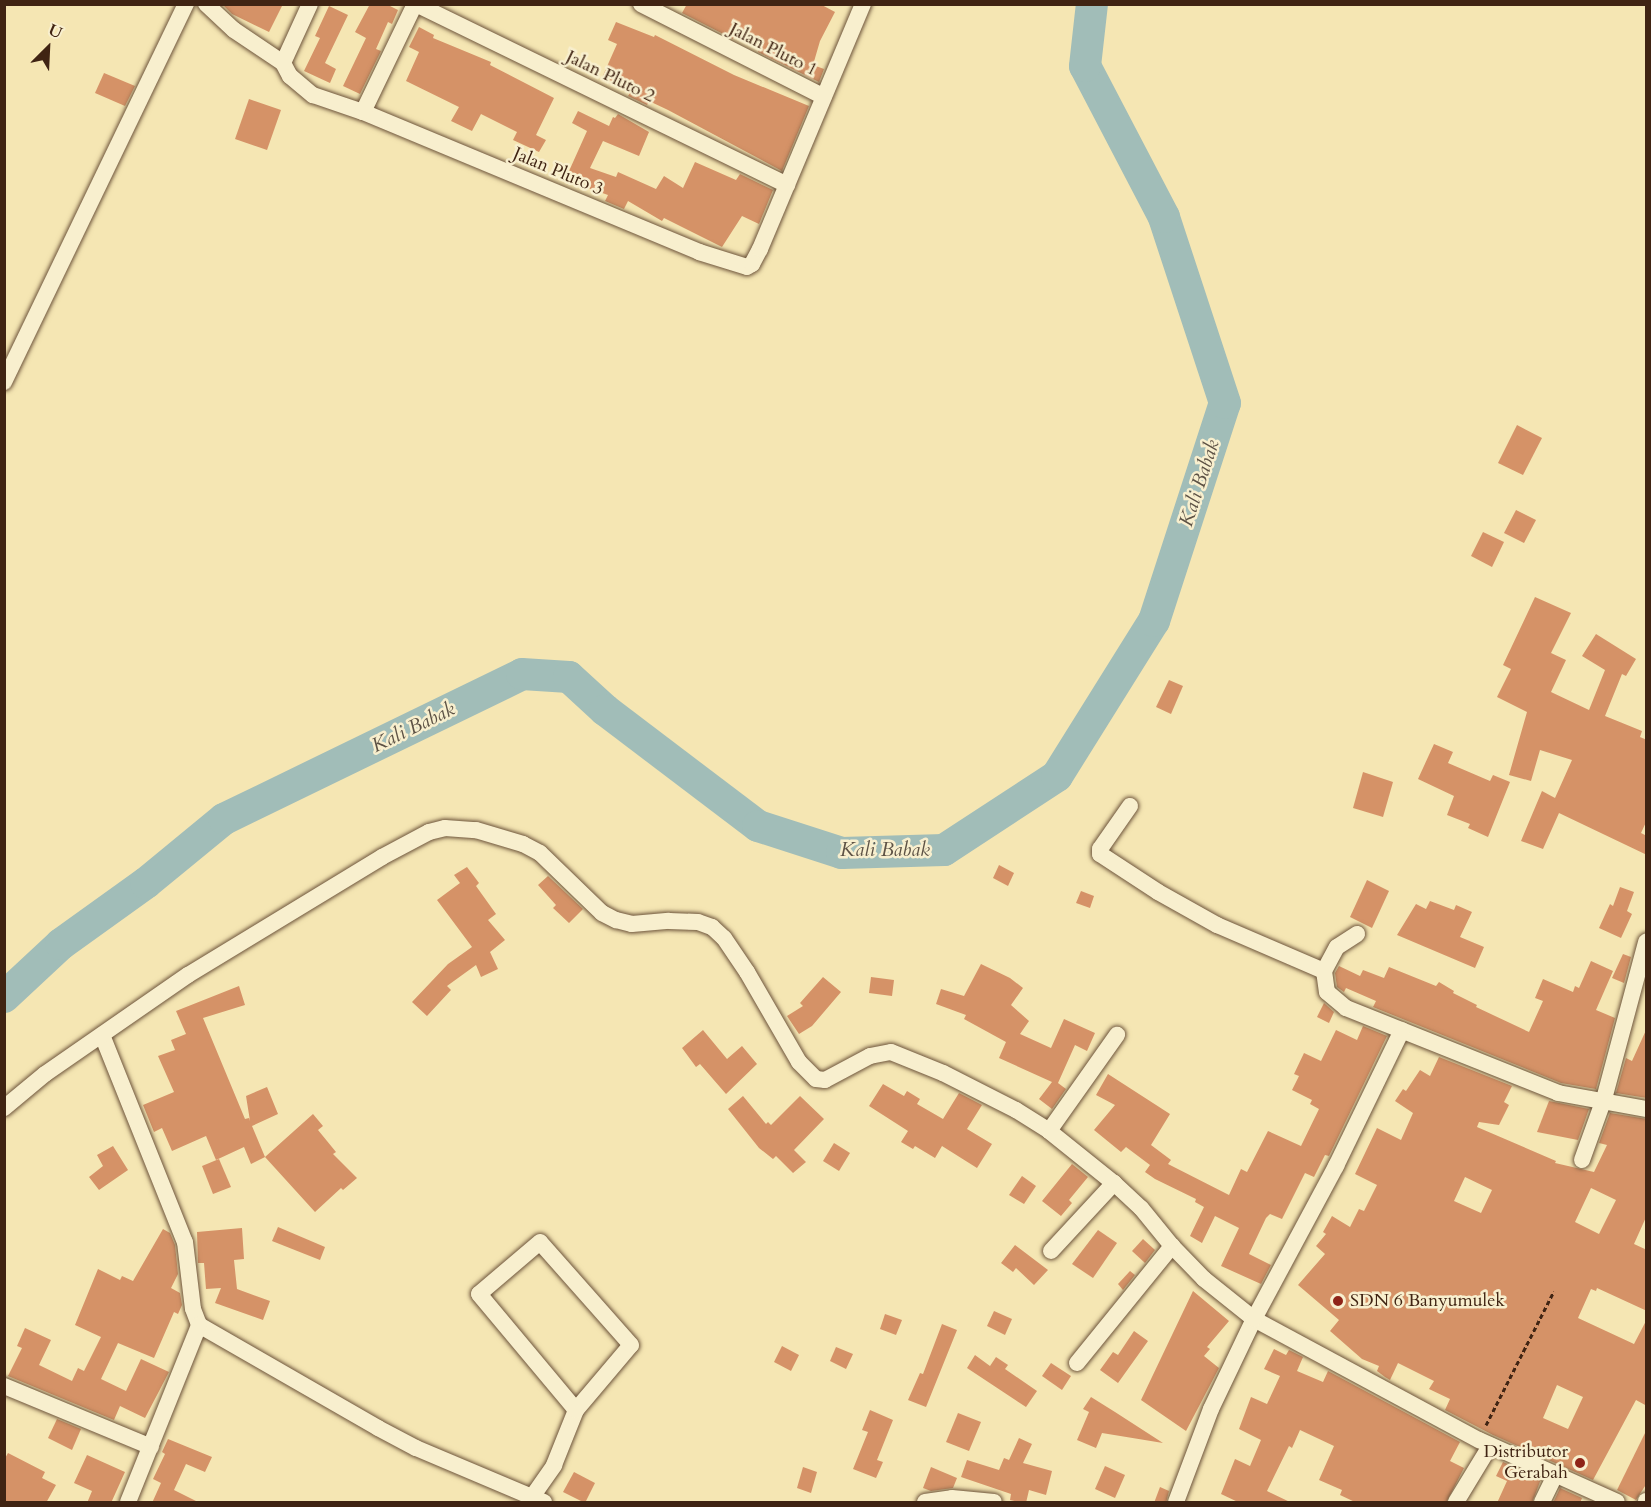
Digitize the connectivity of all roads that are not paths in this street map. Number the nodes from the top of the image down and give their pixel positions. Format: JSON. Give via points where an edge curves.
{"nodes":[{"id":1,"x":186,"y":4,"type":"edge"},
{"id":2,"x":206,"y":4,"type":"edge"},
{"id":3,"x":310,"y":4,"type":"edge"},
{"id":4,"x":416,"y":4,"type":"edge"},
{"id":5,"x":641,"y":4,"type":"edge"},
{"id":6,"x":861,"y":5,"type":"edge"},
{"id":7,"x":282,"y":63,"type":"junction"},
{"id":8,"x":824,"y":97,"type":"junction"},
{"id":9,"x":363,"y":112,"type":"junction"},
{"id":10,"x":787,"y":185,"type":"junction"},
{"id":11,"x":4,"y":382,"type":"edge"},
{"id":12,"x":1130,"y":806,"type":"dead end"},
{"id":13,"x":1357,"y":934,"type":"dead end"},
{"id":14,"x":1647,"y":942,"type":"edge"},
{"id":15,"x":1324,"y":971,"type":"junction"},
{"id":16,"x":1402,"y":1030,"type":"junction"},
{"id":17,"x":102,"y":1035,"type":"junction"},
{"id":18,"x":1117,"y":1035,"type":"dead end"},
{"id":19,"x":1604,"y":1099,"type":"junction"},
{"id":20,"x":4,"y":1108,"type":"edge"},
{"id":21,"x":1647,"y":1109,"type":"edge"},
{"id":22,"x":1049,"y":1131,"type":"junction"},
{"id":23,"x":1582,"y":1160,"type":"dead end"},
{"id":24,"x":1114,"y":1183,"type":"junction"},
{"id":25,"x":1172,"y":1246,"type":"junction"},
{"id":26,"x":1051,"y":1251,"type":"dead end"},
{"id":27,"x":1254,"y":1319,"type":"junction"},
{"id":28,"x":198,"y":1325,"type":"junction"},
{"id":29,"x":1077,"y":1363,"type":"dead end"},
{"id":30,"x":4,"y":1386,"type":"edge"},
{"id":31,"x":576,"y":1410,"type":"junction"},
{"id":32,"x":1485,"y":1443,"type":"junction"},
{"id":33,"x":151,"y":1447,"type":"junction"},
{"id":34,"x":1555,"y":1476,"type":"junction"},
{"id":35,"x":538,"y":1500,"type":"edge"},
{"id":36,"x":128,"y":1503,"type":"edge"},
{"id":37,"x":925,"y":1503,"type":"edge"},
{"id":38,"x":994,"y":1503,"type":"edge"},
{"id":39,"x":1176,"y":1503,"type":"edge"},
{"id":40,"x":1456,"y":1503,"type":"edge"},
{"id":41,"x":1542,"y":1503,"type":"edge"},
{"id":42,"x":1617,"y":1503,"type":"edge"}],
"edges":[{"from":1,"to":11,"type":"street"},
{"from":2,"to":7,"type":"street","name":"Jalan Pluto 3","via":[[234,30]]},
{"from":3,"to":7,"type":"street"},
{"from":4,"to":9,"type":"street"},
{"from":4,"to":10,"type":"street","name":"Jalan Pluto 2"},
{"from":5,"to":8,"type":"street","name":"Jalan Pluto 1"},
{"from":6,"to":8,"type":"street"},
{"from":7,"to":9,"type":"street","name":"Jalan Pluto 3","via":[[290,76],[313,95]]},
{"from":8,"to":10,"type":"street"},
{"from":9,"to":10,"type":"street","name":"Jalan Pluto 3","via":[[740,266],[752,264]]},
{"from":12,"to":15,"type":"street","via":[[1100,854],[1217,925]]},
{"from":13,"to":15,"type":"street","via":[[1337,947]]},
{"from":14,"to":19,"type":"street"},
{"from":15,"to":16,"type":"street","via":[[1325,987],[1336,1002]]},
{"from":16,"to":19,"type":"street","via":[[1541,1087],[1587,1099]]},
{"from":16,"to":27,"type":"street","via":[[1336,1166]]},
{"from":17,"to":20,"type":"street"},
{"from":17,"to":22,"type":"street","via":[[188,975],[409,842],[445,828],[476,830],[540,853],[602,913],[616,920],[632,924],[698,922],[712,927],[747,972],[799,1062],[816,1079],[825,1080],[870,1056],[891,1052],[943,1073]]},
{"from":17,"to":28,"type":"street","via":[[185,1242]]},
{"from":18,"to":22,"type":"street"},
{"from":19,"to":21,"type":"street"},
{"from":19,"to":23,"type":"street"},
{"from":22,"to":24,"type":"street"},
{"from":24,"to":25,"type":"street","via":[[1142,1208]]},
{"from":24,"to":26,"type":"street"},
{"from":25,"to":27,"type":"street","via":[[1204,1279]]},
{"from":25,"to":29,"type":"street"},
{"from":27,"to":32,"type":"street"},
{"from":27,"to":39,"type":"street","via":[[1211,1409]]},
{"from":28,"to":33,"type":"street"},
{"from":28,"to":35,"type":"street","via":[[416,1448]]},
{"from":30,"to":33,"type":"street"},
{"from":31,"to":31,"type":"street","via":[[479,1294],[540,1242],[631,1345]]},
{"from":31,"to":35,"type":"street"},
{"from":32,"to":34,"type":"street"},
{"from":32,"to":40,"type":"street"},
{"from":33,"to":36,"type":"street"},
{"from":34,"to":41,"type":"street"},
{"from":34,"to":42,"type":"street"},
{"from":37,"to":38,"type":"street","via":[[952,1498]]}]}
